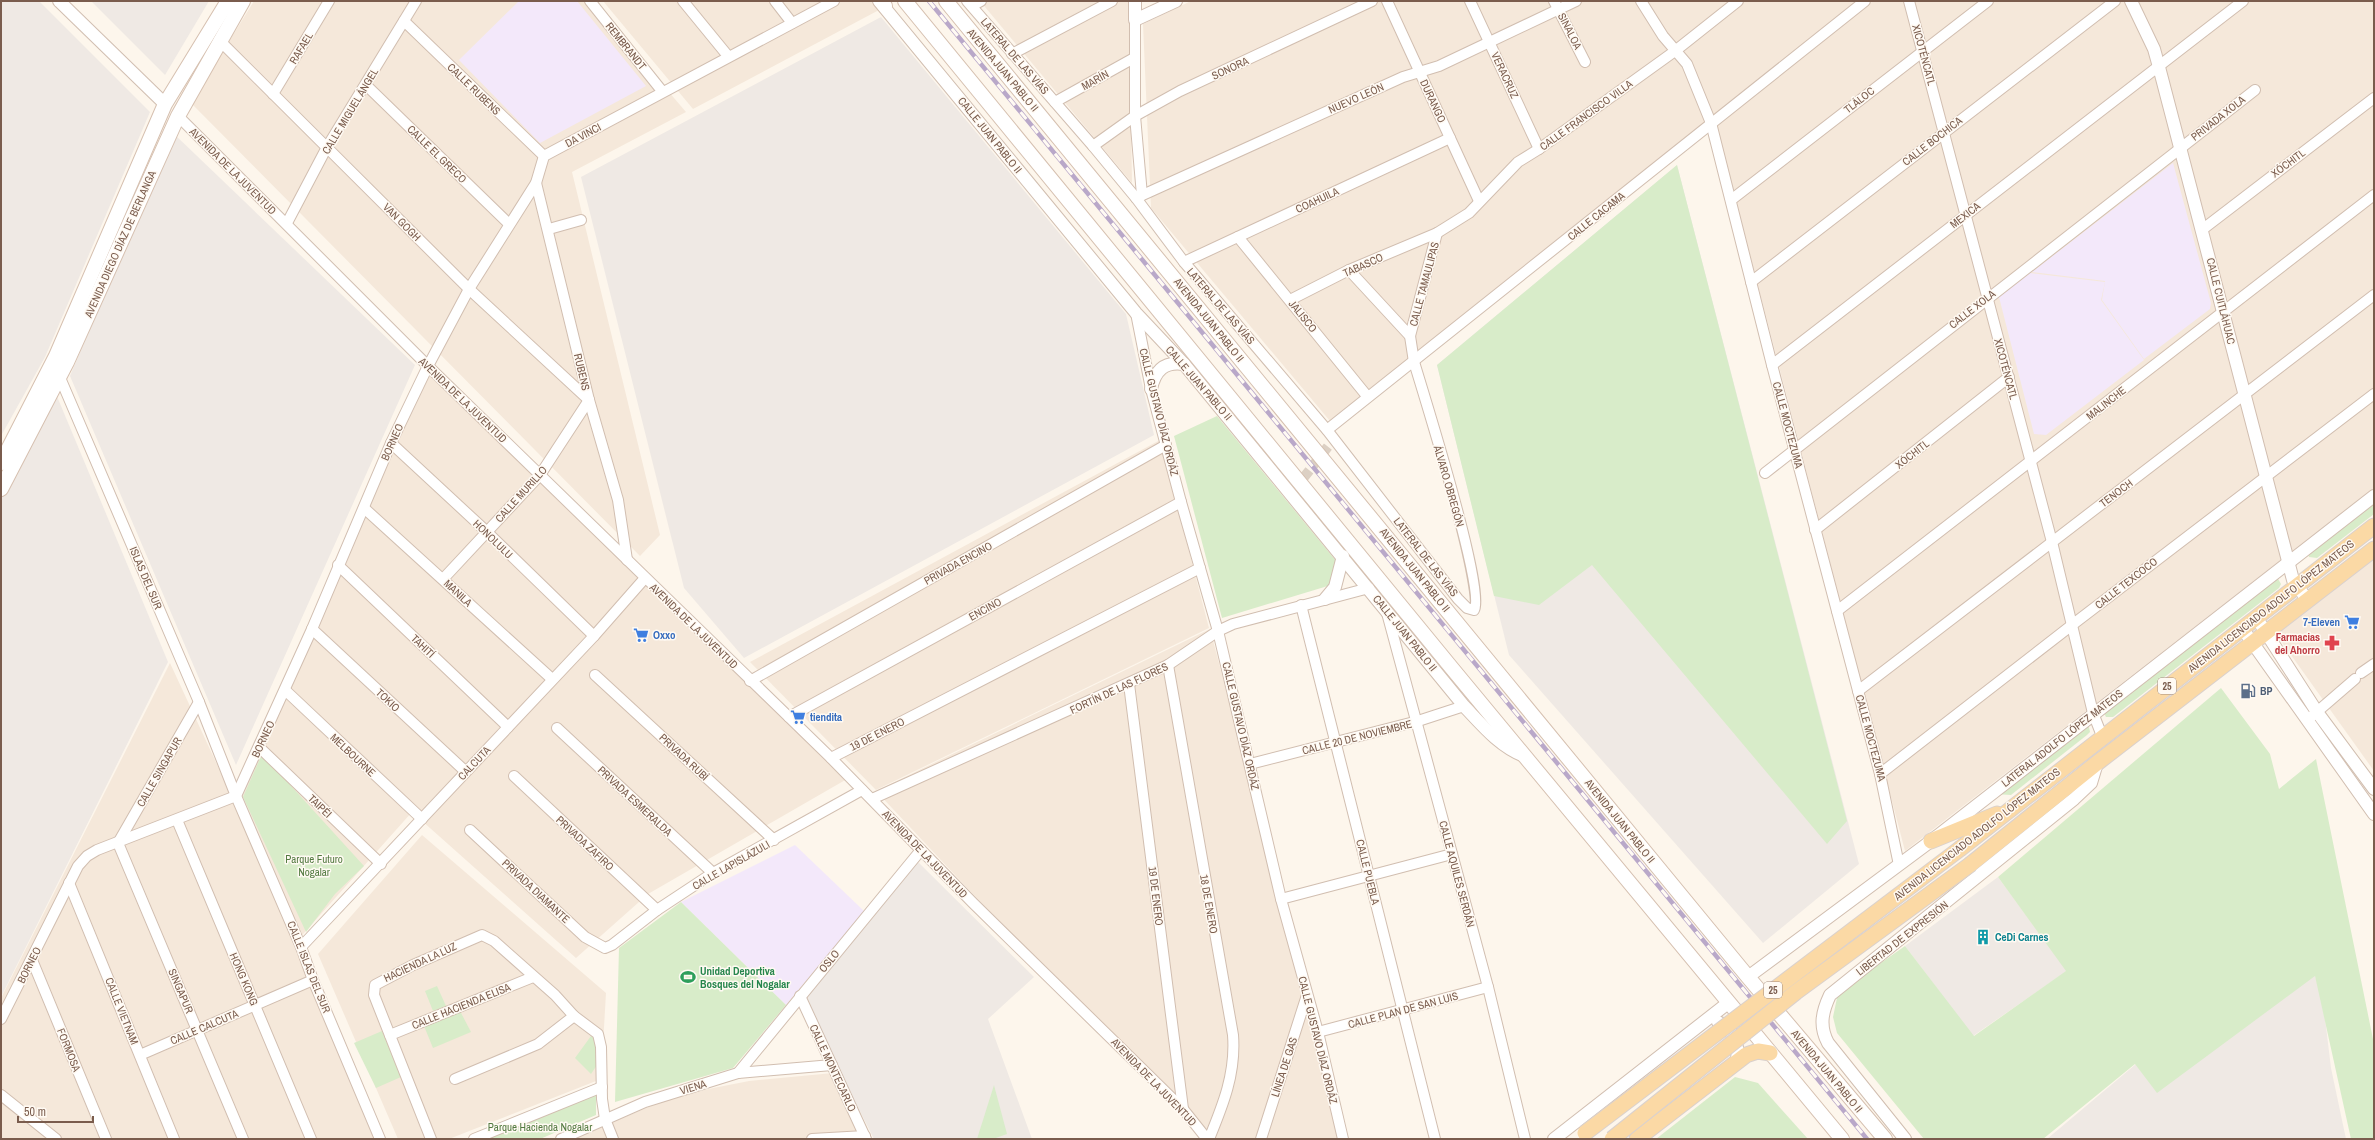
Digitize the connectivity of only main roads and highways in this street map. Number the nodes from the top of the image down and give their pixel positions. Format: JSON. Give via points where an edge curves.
{"nodes":[{"id":1,"x":228,"y":1,"type":"edge"},
{"id":2,"x":243,"y":1,"type":"edge"},
{"id":3,"x":905,"y":1,"type":"edge"},
{"id":4,"x":946,"y":1,"type":"edge"},
{"id":5,"x":1,"y":463,"type":"edge"},
{"id":6,"x":1,"y":489,"type":"edge"},
{"id":7,"x":2374,"y":526,"type":"edge"},
{"id":8,"x":2374,"y":549,"type":"edge"},
{"id":9,"x":2015,"y":807,"type":"junction"},
{"id":10,"x":1931,"y":841,"type":"road end"},
{"id":11,"x":1770,"y":1053,"type":"junction"},
{"id":12,"x":1581,"y":1136,"type":"edge"},
{"id":13,"x":1612,"y":1139,"type":"edge"},
{"id":14,"x":1637,"y":1139,"type":"edge"},
{"id":15,"x":1842,"y":1139,"type":"edge"},
{"id":16,"x":1885,"y":1139,"type":"edge"}],
"edges":[{"from":1,"to":5,"type":"main road","name":"AVENIDA DIEGO DÍAZ DE BERLANGA","via":[[165,104],[53,362]]},
{"from":2,"to":6,"type":"main road","name":"AVENIDA DIEGO DÍAZ DE BERLANGA","via":[[178,116],[60,376]]},
{"from":3,"to":11,"type":"main road"},
{"from":4,"to":16,"type":"main road","name":"AVENIDA JUAN PABLO II","via":[[1748,977]]},
{"from":7,"to":9,"type":"main road","name":"AVENIDA LICENCIADO ADOLFO LÓPEZ MATEOS","number":"25","via":[[2102,736]]},
{"from":8,"to":13,"type":"main road","name":"AVENIDA LICENCIADO ADOLFO LÓPEZ MATEOS","number":"25","bridge":true,"via":[[1971,864],[1796,992]]},
{"from":9,"to":10,"type":"main road"},
{"from":9,"to":12,"type":"main road","name":"AVENIDA LICENCIADO ADOLFO LÓPEZ MATEOS","number":"25","bridge":true},
{"from":11,"to":14,"type":"main road","via":[[1753,1052],[1737,1061]]},
{"from":11,"to":15,"type":"main road"}]}
